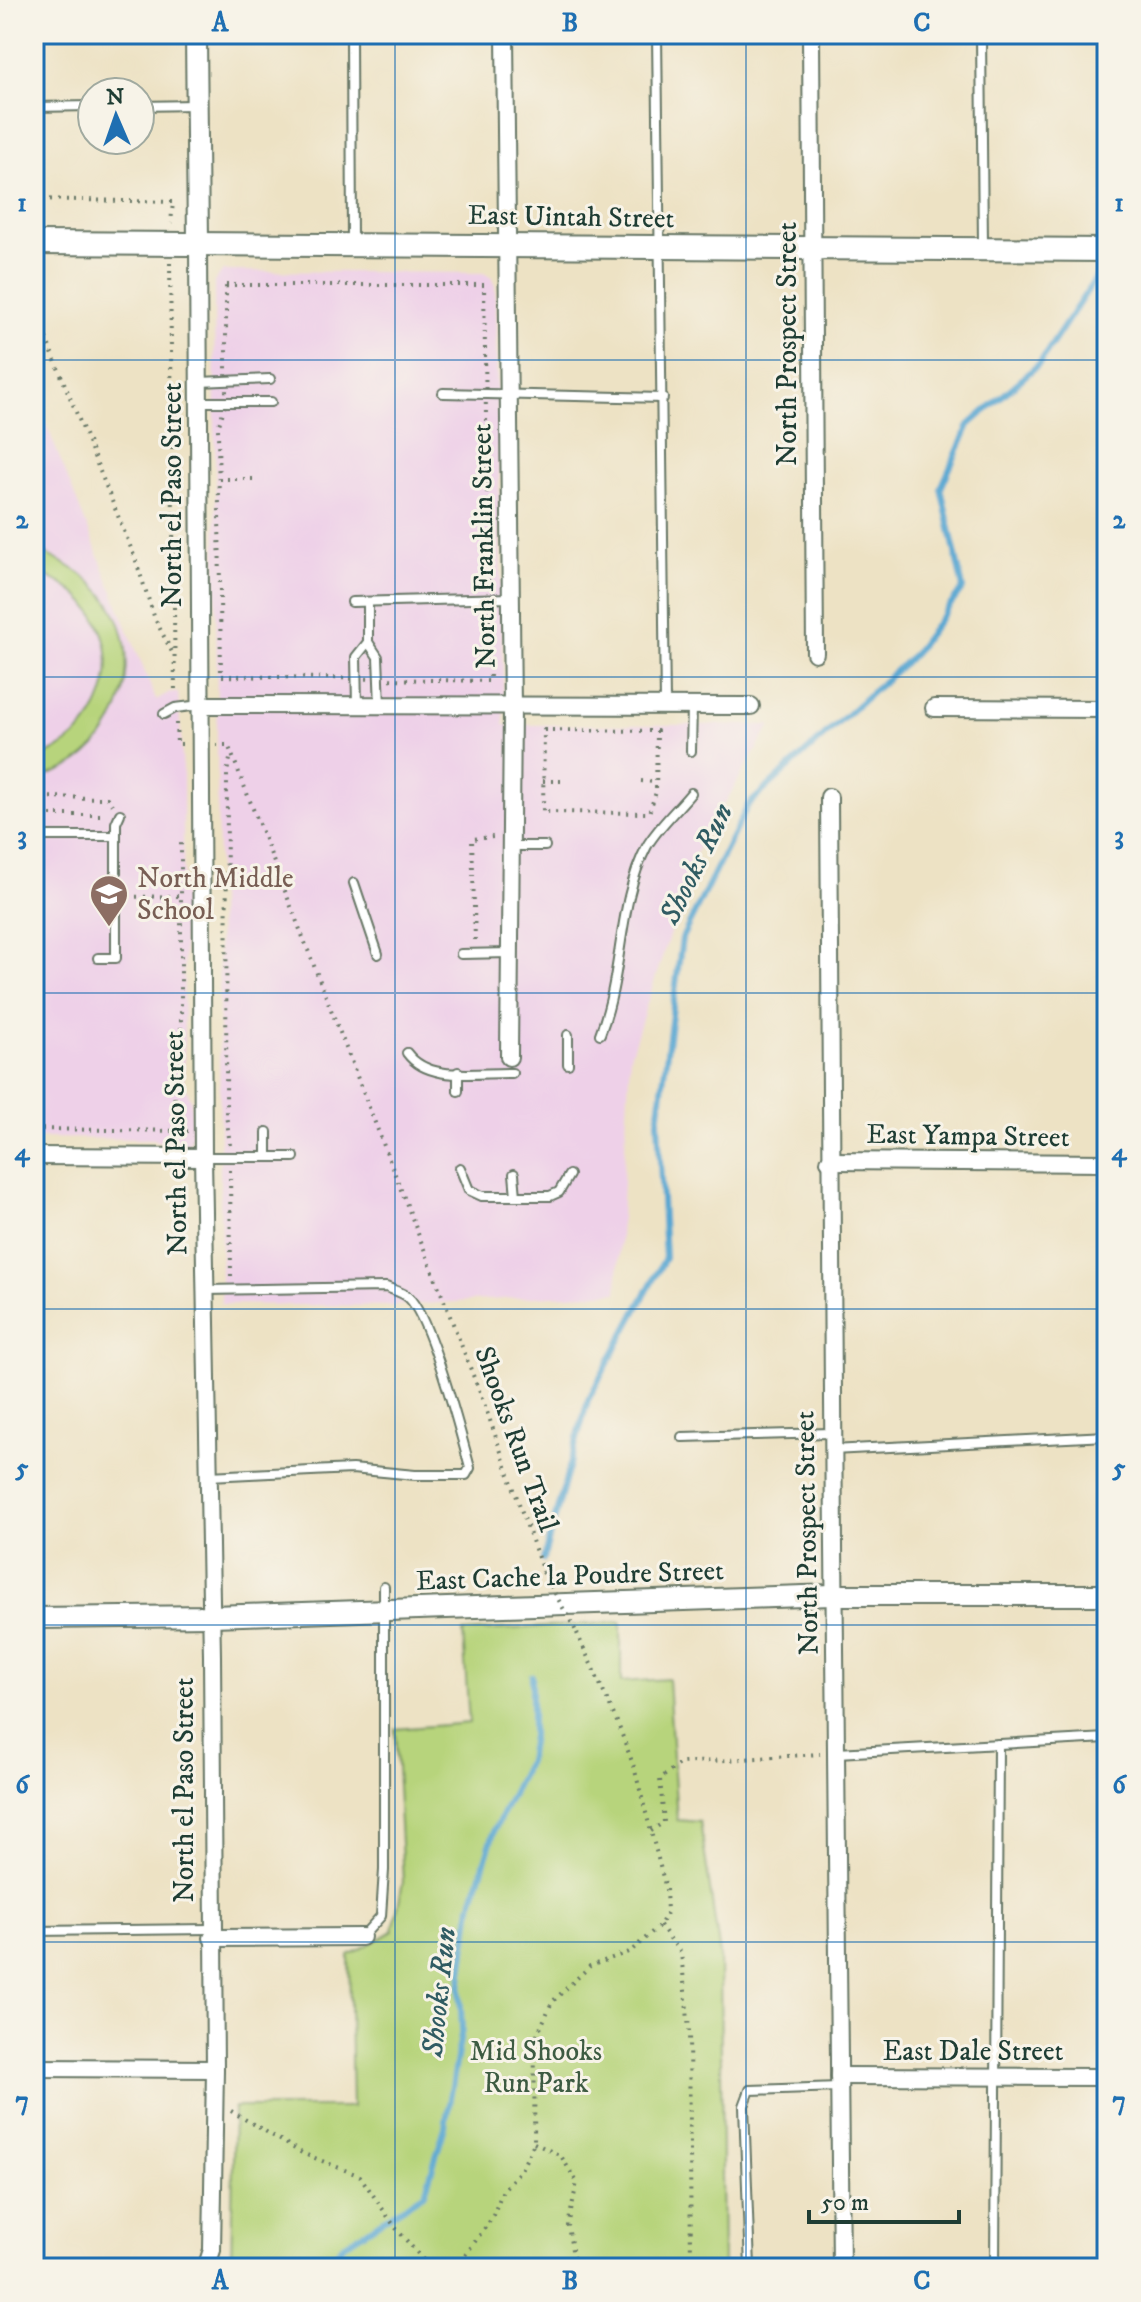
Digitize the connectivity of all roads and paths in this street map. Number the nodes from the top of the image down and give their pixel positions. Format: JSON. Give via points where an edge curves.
{"nodes":[{"id":1,"x":196,"y":34,"type":"edge"},
{"id":2,"x":351,"y":34,"type":"edge"},
{"id":3,"x":505,"y":34,"type":"edge"},
{"id":4,"x":657,"y":34,"type":"edge"},
{"id":5,"x":811,"y":34,"type":"edge"},
{"id":6,"x":981,"y":34,"type":"edge"},
{"id":7,"x":197,"y":105,"type":"junction"},
{"id":8,"x":76,"y":106,"type":"edge"},
{"id":9,"x":156,"y":106,"type":"edge"},
{"id":10,"x":34,"y":107,"type":"edge"},
{"id":11,"x":34,"y":199,"type":"edge"},
{"id":12,"x":34,"y":220,"type":"edge"},
{"id":13,"x":35,"y":243,"type":"edge"},
{"id":14,"x":198,"y":243,"type":"junction"},
{"id":15,"x":171,"y":244,"type":"junction"},
{"id":16,"x":352,"y":246,"type":"junction"},
{"id":17,"x":507,"y":247,"type":"junction"},
{"id":18,"x":663,"y":248,"type":"junction"},
{"id":19,"x":812,"y":250,"type":"junction"},
{"id":20,"x":988,"y":250,"type":"junction"},
{"id":21,"x":1107,"y":250,"type":"edge"},
{"id":22,"x":34,"y":317,"type":"edge"},
{"id":23,"x":270,"y":379,"type":"dead end"},
{"id":24,"x":227,"y":381,"type":"junction"},
{"id":25,"x":199,"y":382,"type":"junction"},
{"id":26,"x":443,"y":393,"type":"dead end"},
{"id":27,"x":486,"y":394,"type":"junction"},
{"id":28,"x":509,"y":394,"type":"junction"},
{"id":29,"x":663,"y":398,"type":"junction"},
{"id":30,"x":199,"y":402,"type":"junction"},
{"id":31,"x":226,"y":402,"type":"junction"},
{"id":32,"x":271,"y":402,"type":"dead end"},
{"id":33,"x":1107,"y":463,"type":"edge"},
{"id":34,"x":219,"y":479,"type":"junction"},
{"id":35,"x":255,"y":479,"type":"dead end"},
{"id":36,"x":1107,"y":505,"type":"edge"},
{"id":37,"x":487,"y":598,"type":"junction"},
{"id":38,"x":511,"y":598,"type":"junction"},
{"id":39,"x":352,"y":602,"type":"dead end"},
{"id":40,"x":368,"y":602,"type":"junction"},
{"id":41,"x":368,"y":642,"type":"junction"},
{"id":42,"x":815,"y":653,"type":"dead end"},
{"id":43,"x":380,"y":680,"type":"junction"},
{"id":44,"x":357,"y":681,"type":"junction"},
{"id":45,"x":201,"y":705,"type":"junction"},
{"id":46,"x":357,"y":706,"type":"junction"},
{"id":47,"x":380,"y":706,"type":"junction"},
{"id":48,"x":665,"y":706,"type":"junction"},
{"id":49,"x":692,"y":706,"type":"junction"},
{"id":50,"x":751,"y":706,"type":"dead end"},
{"id":51,"x":512,"y":708,"type":"junction"},
{"id":52,"x":934,"y":708,"type":"dead end"},
{"id":53,"x":1107,"y":709,"type":"edge"},
{"id":54,"x":164,"y":714,"type":"dead end"},
{"id":55,"x":182,"y":744,"type":"dead end"},
{"id":56,"x":228,"y":745,"type":"dead end"},
{"id":57,"x":691,"y":751,"type":"dead end"},
{"id":58,"x":231,"y":752,"type":"junction"},
{"id":59,"x":181,"y":759,"type":"dead end"},
{"id":60,"x":543,"y":781,"type":"junction"},
{"id":61,"x":564,"y":781,"type":"dead end"},
{"id":62,"x":641,"y":781,"type":"dead end"},
{"id":63,"x":656,"y":782,"type":"junction"},
{"id":64,"x":691,"y":793,"type":"dead end"},
{"id":65,"x":34,"y":797,"type":"edge"},
{"id":66,"x":829,"y":797,"type":"dead end"},
{"id":67,"x":107,"y":798,"type":"junction"},
{"id":68,"x":120,"y":814,"type":"joint"},
{"id":69,"x":34,"y":815,"type":"edge"},
{"id":70,"x":181,"y":835,"type":"dead end"},
{"id":71,"x":34,"y":836,"type":"edge"},
{"id":72,"x":116,"y":836,"type":"junction"},
{"id":73,"x":504,"y":842,"type":"junction"},
{"id":74,"x":545,"y":846,"type":"dead end"},
{"id":75,"x":354,"y":883,"type":"dead end"},
{"id":76,"x":181,"y":896,"type":"junction"},
{"id":77,"x":116,"y":897,"type":"junction"},
{"id":78,"x":510,"y":953,"type":"junction"},
{"id":79,"x":378,"y":954,"type":"dead end"},
{"id":80,"x":461,"y":954,"type":"dead end"},
{"id":81,"x":476,"y":954,"type":"junction"},
{"id":82,"x":98,"y":958,"type":"dead end"},
{"id":83,"x":600,"y":1034,"type":"dead end"},
{"id":84,"x":568,"y":1035,"type":"dead end"},
{"id":85,"x":407,"y":1053,"type":"dead end"},
{"id":86,"x":568,"y":1064,"type":"dead end"},
{"id":87,"x":510,"y":1065,"type":"joint"},
{"id":88,"x":458,"y":1072,"type":"junction"},
{"id":89,"x":458,"y":1091,"type":"dead end"},
{"id":90,"x":34,"y":1129,"type":"edge"},
{"id":91,"x":174,"y":1131,"type":"junction"},
{"id":92,"x":189,"y":1131,"type":"dead end"},
{"id":93,"x":267,"y":1132,"type":"dead end"},
{"id":94,"x":174,"y":1141,"type":"dead end"},
{"id":95,"x":34,"y":1156,"type":"edge"},
{"id":96,"x":203,"y":1157,"type":"junction"},
{"id":97,"x":230,"y":1157,"type":"junction"},
{"id":98,"x":267,"y":1157,"type":"junction"},
{"id":99,"x":294,"y":1157,"type":"dead end"},
{"id":100,"x":829,"y":1161,"type":"junction"},
{"id":101,"x":1107,"y":1163,"type":"edge"},
{"id":102,"x":460,"y":1168,"type":"dead end"},
{"id":103,"x":514,"y":1174,"type":"dead end"},
{"id":104,"x":569,"y":1175,"type":"dead end"},
{"id":105,"x":516,"y":1196,"type":"junction"},
{"id":106,"x":231,"y":1279,"type":"dead end"},
{"id":107,"x":206,"y":1290,"type":"junction"},
{"id":108,"x":1107,"y":1436,"type":"edge"},
{"id":109,"x":682,"y":1437,"type":"dead end"},
{"id":110,"x":831,"y":1441,"type":"junction"},
{"id":111,"x":209,"y":1476,"type":"junction"},
{"id":112,"x":384,"y":1587,"type":"dead end"},
{"id":113,"x":832,"y":1595,"type":"junction"},
{"id":114,"x":1107,"y":1595,"type":"edge"},
{"id":115,"x":384,"y":1610,"type":"junction"},
{"id":116,"x":212,"y":1616,"type":"junction"},
{"id":117,"x":34,"y":1618,"type":"edge"},
{"id":118,"x":1107,"y":1738,"type":"edge"},
{"id":119,"x":998,"y":1744,"type":"junction"},
{"id":120,"x":837,"y":1753,"type":"junction"},
{"id":121,"x":651,"y":1831,"type":"junction"},
{"id":122,"x":660,"y":1925,"type":"junction"},
{"id":123,"x":34,"y":1931,"type":"edge"},
{"id":124,"x":212,"y":1934,"type":"junction"},
{"id":125,"x":362,"y":1937,"type":"joint"},
{"id":126,"x":34,"y":2068,"type":"edge"},
{"id":127,"x":215,"y":2069,"type":"junction"},
{"id":128,"x":998,"y":2076,"type":"junction"},
{"id":129,"x":1107,"y":2077,"type":"edge"},
{"id":130,"x":839,"y":2081,"type":"junction"},
{"id":131,"x":212,"y":2105,"type":"junction"},
{"id":132,"x":534,"y":2143,"type":"junction"},
{"id":133,"x":458,"y":2267,"type":"edge"},
{"id":134,"x":206,"y":2268,"type":"edge"},
{"id":135,"x":430,"y":2268,"type":"edge"},
{"id":136,"x":469,"y":2268,"type":"edge"},
{"id":137,"x":575,"y":2268,"type":"edge"},
{"id":138,"x":691,"y":2268,"type":"edge"},
{"id":139,"x":750,"y":2268,"type":"edge"},
{"id":140,"x":841,"y":2268,"type":"edge"},
{"id":141,"x":995,"y":2268,"type":"edge"}],
"edges":[{"from":1,"to":7,"type":"street","name":"North el Paso Street"},
{"from":2,"to":16,"type":"lane"},
{"from":3,"to":17,"type":"street","name":"North Franklin Street"},
{"from":4,"to":18,"type":"lane"},
{"from":5,"to":19,"type":"street","name":"North Prospect Street"},
{"from":6,"to":20,"type":"lane"},
{"from":7,"to":9,"type":"lane"},
{"from":7,"to":14,"type":"street","name":"North el Paso Street"},
{"from":8,"to":10,"type":"lane"},
{"from":11,"to":15,"type":"path","via":[[173,202]]},
{"from":12,"to":13,"type":"lane"},
{"from":13,"to":15,"type":"main road","name":"East Uintah Street"},
{"from":14,"to":15,"type":"main road","name":"East Uintah Street"},
{"from":14,"to":16,"type":"main road","name":"East Uintah Street"},
{"from":14,"to":25,"type":"street","name":"North el Paso Street"},
{"from":15,"to":22,"type":"path","via":[[174,656]]},
{"from":16,"to":17,"type":"main road","name":"East Uintah Street"},
{"from":17,"to":18,"type":"main road","name":"East Uintah Street"},
{"from":17,"to":28,"type":"street","name":"North Franklin Street"},
{"from":18,"to":19,"type":"main road","name":"East Uintah Street"},
{"from":18,"to":29,"type":"lane"},
{"from":19,"to":20,"type":"main road","name":"East Uintah Street"},
{"from":19,"to":42,"type":"street","name":"North Prospect Street"},
{"from":20,"to":21,"type":"main road","name":"East Uintah Street"},
{"from":23,"to":24,"type":"lane"},
{"from":24,"to":25,"type":"lane"},
{"from":24,"to":27,"type":"path","via":[[226,285],[484,285]]},
{"from":24,"to":31,"type":"path"},
{"from":25,"to":30,"type":"street","name":"North el Paso Street"},
{"from":26,"to":27,"type":"lane"},
{"from":27,"to":28,"type":"lane"},
{"from":27,"to":37,"type":"path"},
{"from":28,"to":29,"type":"lane"},
{"from":28,"to":38,"type":"street","name":"North Franklin Street"},
{"from":29,"to":48,"type":"lane"},
{"from":30,"to":31,"type":"lane"},
{"from":30,"to":45,"type":"street","name":"North el Paso Street"},
{"from":31,"to":32,"type":"lane"},
{"from":31,"to":34,"type":"path","via":[[218,428]]},
{"from":33,"to":36,"type":"lane"},
{"from":34,"to":35,"type":"path"},
{"from":34,"to":44,"type":"path","via":[[221,676]]},
{"from":37,"to":38,"type":"lane"},
{"from":37,"to":40,"type":"lane"},
{"from":37,"to":43,"type":"path","via":[[490,681]]},
{"from":38,"to":51,"type":"street","name":"North Franklin Street"},
{"from":39,"to":40,"type":"lane"},
{"from":40,"to":41,"type":"lane"},
{"from":41,"to":43,"type":"lane","via":[[378,657]]},
{"from":41,"to":44,"type":"lane","via":[[356,657]]},
{"from":43,"to":44,"type":"path"},
{"from":43,"to":47,"type":"lane"},
{"from":44,"to":46,"type":"lane"},
{"from":45,"to":46,"type":"street"},
{"from":45,"to":54,"type":"lane"},
{"from":45,"to":96,"type":"street","name":"North el Paso Street"},
{"from":46,"to":47,"type":"street"},
{"from":47,"to":51,"type":"street"},
{"from":48,"to":49,"type":"street"},
{"from":48,"to":51,"type":"street"},
{"from":49,"to":50,"type":"street"},
{"from":49,"to":57,"type":"lane"},
{"from":51,"to":73,"type":"street","name":"North Franklin Street"},
{"from":52,"to":53,"type":"street"},
{"from":55,"to":59,"type":"path"},
{"from":56,"to":58,"type":"path","name":"Shooks Run Trail"},
{"from":58,"to":97,"type":"path","via":[[226,1114]]},
{"from":58,"to":121,"type":"path","name":"Shooks Run Trail","bridge":true,"via":[[475,1380],[543,1572],[618,1724]]},
{"from":60,"to":61,"type":"path"},
{"from":60,"to":63,"type":"path","via":[[543,812],[649,813]]},
{"from":60,"to":63,"type":"path","via":[[544,730],[657,731]]},
{"from":62,"to":63,"type":"path"},
{"from":64,"to":83,"type":"lane","via":[[648,845],[633,883],[612,1004]]},
{"from":65,"to":67,"type":"path"},
{"from":66,"to":100,"type":"street","name":"North Prospect Street"},
{"from":67,"to":68,"type":"path"},
{"from":67,"to":69,"type":"path","via":[[107,813],[100,816]]},
{"from":68,"to":72,"type":"lane"},
{"from":70,"to":76,"type":"path"},
{"from":71,"to":72,"type":"lane"},
{"from":72,"to":77,"type":"lane"},
{"from":73,"to":74,"type":"lane"},
{"from":73,"to":78,"type":"street","name":"North Franklin Street"},
{"from":73,"to":81,"type":"path","via":[[472,839]]},
{"from":75,"to":79,"type":"lane"},
{"from":76,"to":77,"type":"path"},
{"from":76,"to":91,"type":"path","via":[[181,1073],[175,1080]]},
{"from":77,"to":82,"type":"lane","via":[[116,958]]},
{"from":78,"to":81,"type":"lane"},
{"from":78,"to":87,"type":"street","name":"North Franklin Street"},
{"from":80,"to":81,"type":"lane"},
{"from":84,"to":86,"type":"lane"},
{"from":85,"to":88,"type":"lane","via":[[429,1072]]},
{"from":87,"to":88,"type":"lane"},
{"from":88,"to":89,"type":"lane"},
{"from":90,"to":91,"type":"path"},
{"from":91,"to":92,"type":"path"},
{"from":91,"to":94,"type":"path"},
{"from":93,"to":98,"type":"lane"},
{"from":95,"to":96,"type":"street"},
{"from":96,"to":97,"type":"lane"},
{"from":96,"to":107,"type":"street","name":"North el Paso Street"},
{"from":97,"to":98,"type":"lane"},
{"from":97,"to":106,"type":"path"},
{"from":98,"to":99,"type":"lane"},
{"from":100,"to":101,"type":"street","name":"East Yampa Street"},
{"from":100,"to":110,"type":"street","name":"North Prospect Street"},
{"from":102,"to":105,"type":"lane","via":[[469,1190],[482,1196]]},
{"from":103,"to":105,"type":"lane"},
{"from":104,"to":105,"type":"lane","via":[[550,1196]]},
{"from":107,"to":111,"type":"street","name":"North el Paso Street"},
{"from":107,"to":111,"type":"lane","via":[[386,1287],[407,1295],[419,1310],[470,1468],[466,1475],[352,1469]]},
{"from":108,"to":110,"type":"lane"},
{"from":109,"to":110,"type":"lane"},
{"from":110,"to":113,"type":"street","name":"North Prospect Street"},
{"from":111,"to":116,"type":"street","name":"North el Paso Street"},
{"from":112,"to":115,"type":"lane"},
{"from":113,"to":114,"type":"street","name":"East Cache la Poudre Street"},
{"from":113,"to":115,"type":"street","name":"East Cache la Poudre Street"},
{"from":113,"to":120,"type":"street","name":"North Prospect Street"},
{"from":115,"to":116,"type":"street","name":"East Cache la Poudre Street"},
{"from":115,"to":125,"type":"lane","via":[[381,1916]]},
{"from":116,"to":117,"type":"street","name":"East Cache la Poudre Street"},
{"from":116,"to":124,"type":"street","name":"North el Paso Street"},
{"from":118,"to":119,"type":"lane"},
{"from":119,"to":120,"type":"lane"},
{"from":119,"to":128,"type":"lane"},
{"from":120,"to":121,"type":"path","via":[[680,1763],[660,1779],[664,1822]]},
{"from":120,"to":130,"type":"street","name":"North Prospect Street"},
{"from":121,"to":122,"type":"path","name":"Shooks Run Trail","via":[[666,1889],[667,1913]]},
{"from":122,"to":132,"type":"path","via":[[624,1955],[590,1966],[559,1992],[545,2013],[535,2040]]},
{"from":122,"to":138,"type":"path","via":[[681,1953],[689,2029]]},
{"from":123,"to":124,"type":"lane"},
{"from":124,"to":125,"type":"street"},
{"from":124,"to":127,"type":"street","name":"North el Paso Street"},
{"from":126,"to":127,"type":"street"},
{"from":127,"to":131,"type":"street","name":"North el Paso Street"},
{"from":128,"to":129,"type":"street","name":"East Dale Street"},
{"from":128,"to":130,"type":"street","name":"East Dale Street"},
{"from":128,"to":141,"type":"lane"},
{"from":130,"to":139,"type":"lane","via":[[750,2090],[744,2106]]},
{"from":130,"to":140,"type":"street","name":"North Prospect Street"},
{"from":131,"to":134,"type":"street","name":"North el Paso Street","via":[[212,2250]]},
{"from":131,"to":135,"type":"path","via":[[241,2115],[302,2153],[360,2176]]},
{"from":132,"to":133,"type":"path"},
{"from":132,"to":137,"type":"path","via":[[561,2156],[577,2182],[568,2226]]},
{"from":133,"to":136,"type":"path"}]}
